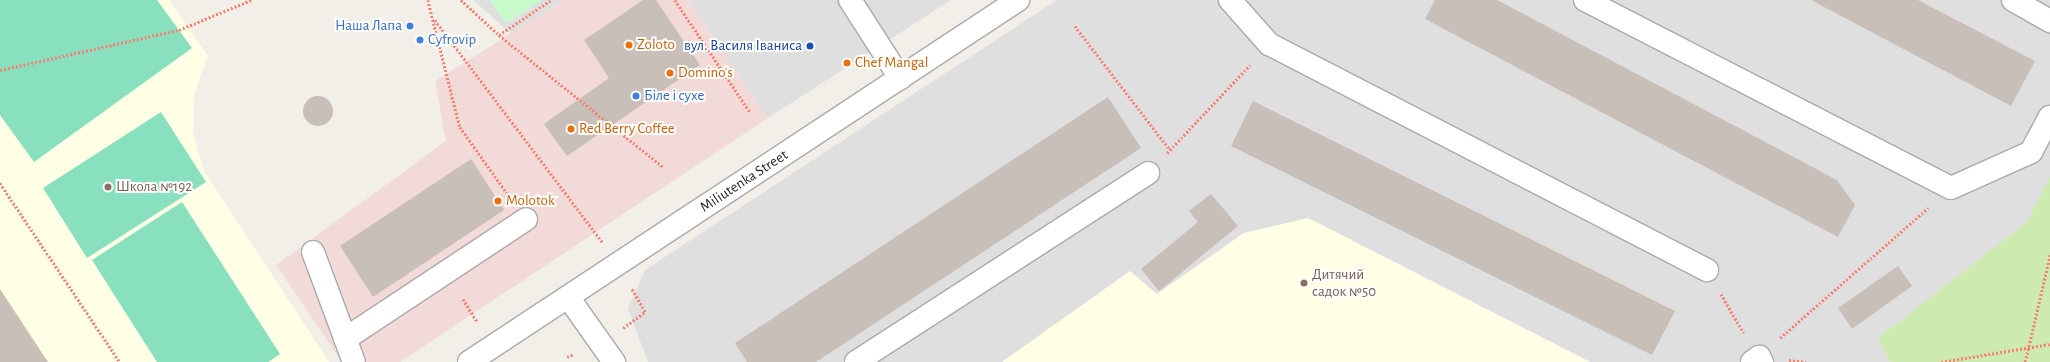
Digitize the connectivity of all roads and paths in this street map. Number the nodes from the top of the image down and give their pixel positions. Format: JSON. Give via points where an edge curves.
{"nodes":[{"id":1,"x":251,"y":0,"type":"edge"},
{"id":2,"x":428,"y":0,"type":"edge"},
{"id":3,"x":461,"y":0,"type":"edge"},
{"id":4,"x":551,"y":0,"type":"edge"},
{"id":5,"x":675,"y":0,"type":"edge"},
{"id":6,"x":850,"y":0,"type":"edge"},
{"id":7,"x":1018,"y":0,"type":"edge"},
{"id":8,"x":1230,"y":0,"type":"edge"},
{"id":9,"x":1585,"y":0,"type":"edge"},
{"id":10,"x":2013,"y":0,"type":"edge"},
{"id":11,"x":435,"y":20,"type":"junction"},
{"id":12,"x":2050,"y":21,"type":"edge"},
{"id":13,"x":1075,"y":26,"type":"dead end"},
{"id":14,"x":499,"y":35,"type":"junction"},
{"id":15,"x":1269,"y":44,"type":"junction"},
{"id":16,"x":0,"y":70,"type":"edge"},
{"id":17,"x":900,"y":78,"type":"junction"},
{"id":18,"x":750,"y":112,"type":"dead end"},
{"id":19,"x":2050,"y":118,"type":"edge"},
{"id":20,"x":1170,"y":150,"type":"junction"},
{"id":21,"x":662,"y":167,"type":"dead end"},
{"id":22,"x":1148,"y":173,"type":"joint"},
{"id":23,"x":0,"y":183,"type":"edge"},
{"id":24,"x":1951,"y":188,"type":"junction"},
{"id":25,"x":587,"y":218,"type":"dead end"},
{"id":26,"x":526,"y":220,"type":"joint"},
{"id":27,"x":313,"y":252,"type":"dead end"},
{"id":28,"x":2050,"y":255,"type":"edge"},
{"id":29,"x":1707,"y":270,"type":"joint"},
{"id":30,"x":568,"y":297,"type":"junction"},
{"id":31,"x":345,"y":339,"type":"junction"},
{"id":32,"x":2050,"y":344,"type":"edge"},
{"id":33,"x":2027,"y":348,"type":"junction"},
{"id":34,"x":1758,"y":360,"type":"edge"},
{"id":35,"x":120,"y":362,"type":"edge"},
{"id":36,"x":354,"y":362,"type":"edge"},
{"id":37,"x":469,"y":362,"type":"edge"},
{"id":38,"x":614,"y":362,"type":"edge"},
{"id":39,"x":856,"y":362,"type":"edge"},
{"id":40,"x":1941,"y":362,"type":"edge"},
{"id":41,"x":2024,"y":362,"type":"edge"}],
"edges":[{"from":1,"to":16,"type":"path","via":[[179,30]]},
{"from":2,"to":11,"type":"path"},
{"from":3,"to":14,"type":"path"},
{"from":4,"to":14,"type":"path"},
{"from":5,"to":18,"type":"path"},
{"from":6,"to":17,"type":"street"},
{"from":7,"to":17,"type":"street","name":"Miliutenka Street"},
{"from":8,"to":15,"type":"street"},
{"from":9,"to":24,"type":"street"},
{"from":10,"to":12,"type":"street"},
{"from":11,"to":25,"type":"path"},
{"from":11,"to":26,"type":"path","via":[[460,127]]},
{"from":13,"to":20,"type":"path"},
{"from":14,"to":21,"type":"path"},
{"from":15,"to":20,"type":"path"},
{"from":15,"to":29,"type":"street"},
{"from":17,"to":30,"type":"street","name":"Miliutenka Street"},
{"from":19,"to":24,"type":"street","via":[[2030,152]]},
{"from":20,"to":22,"type":"path"},
{"from":22,"to":39,"type":"street"},
{"from":23,"to":35,"type":"path"},
{"from":24,"to":34,"type":"path"},
{"from":26,"to":31,"type":"street"},
{"from":27,"to":31,"type":"street"},
{"from":28,"to":33,"type":"path"},
{"from":29,"to":34,"type":"path"},
{"from":30,"to":37,"type":"street","name":"Miliutenka Street"},
{"from":30,"to":38,"type":"street"},
{"from":31,"to":36,"type":"street"},
{"from":32,"to":33,"type":"path"},
{"from":33,"to":40,"type":"path"},
{"from":33,"to":41,"type":"path"}]}
